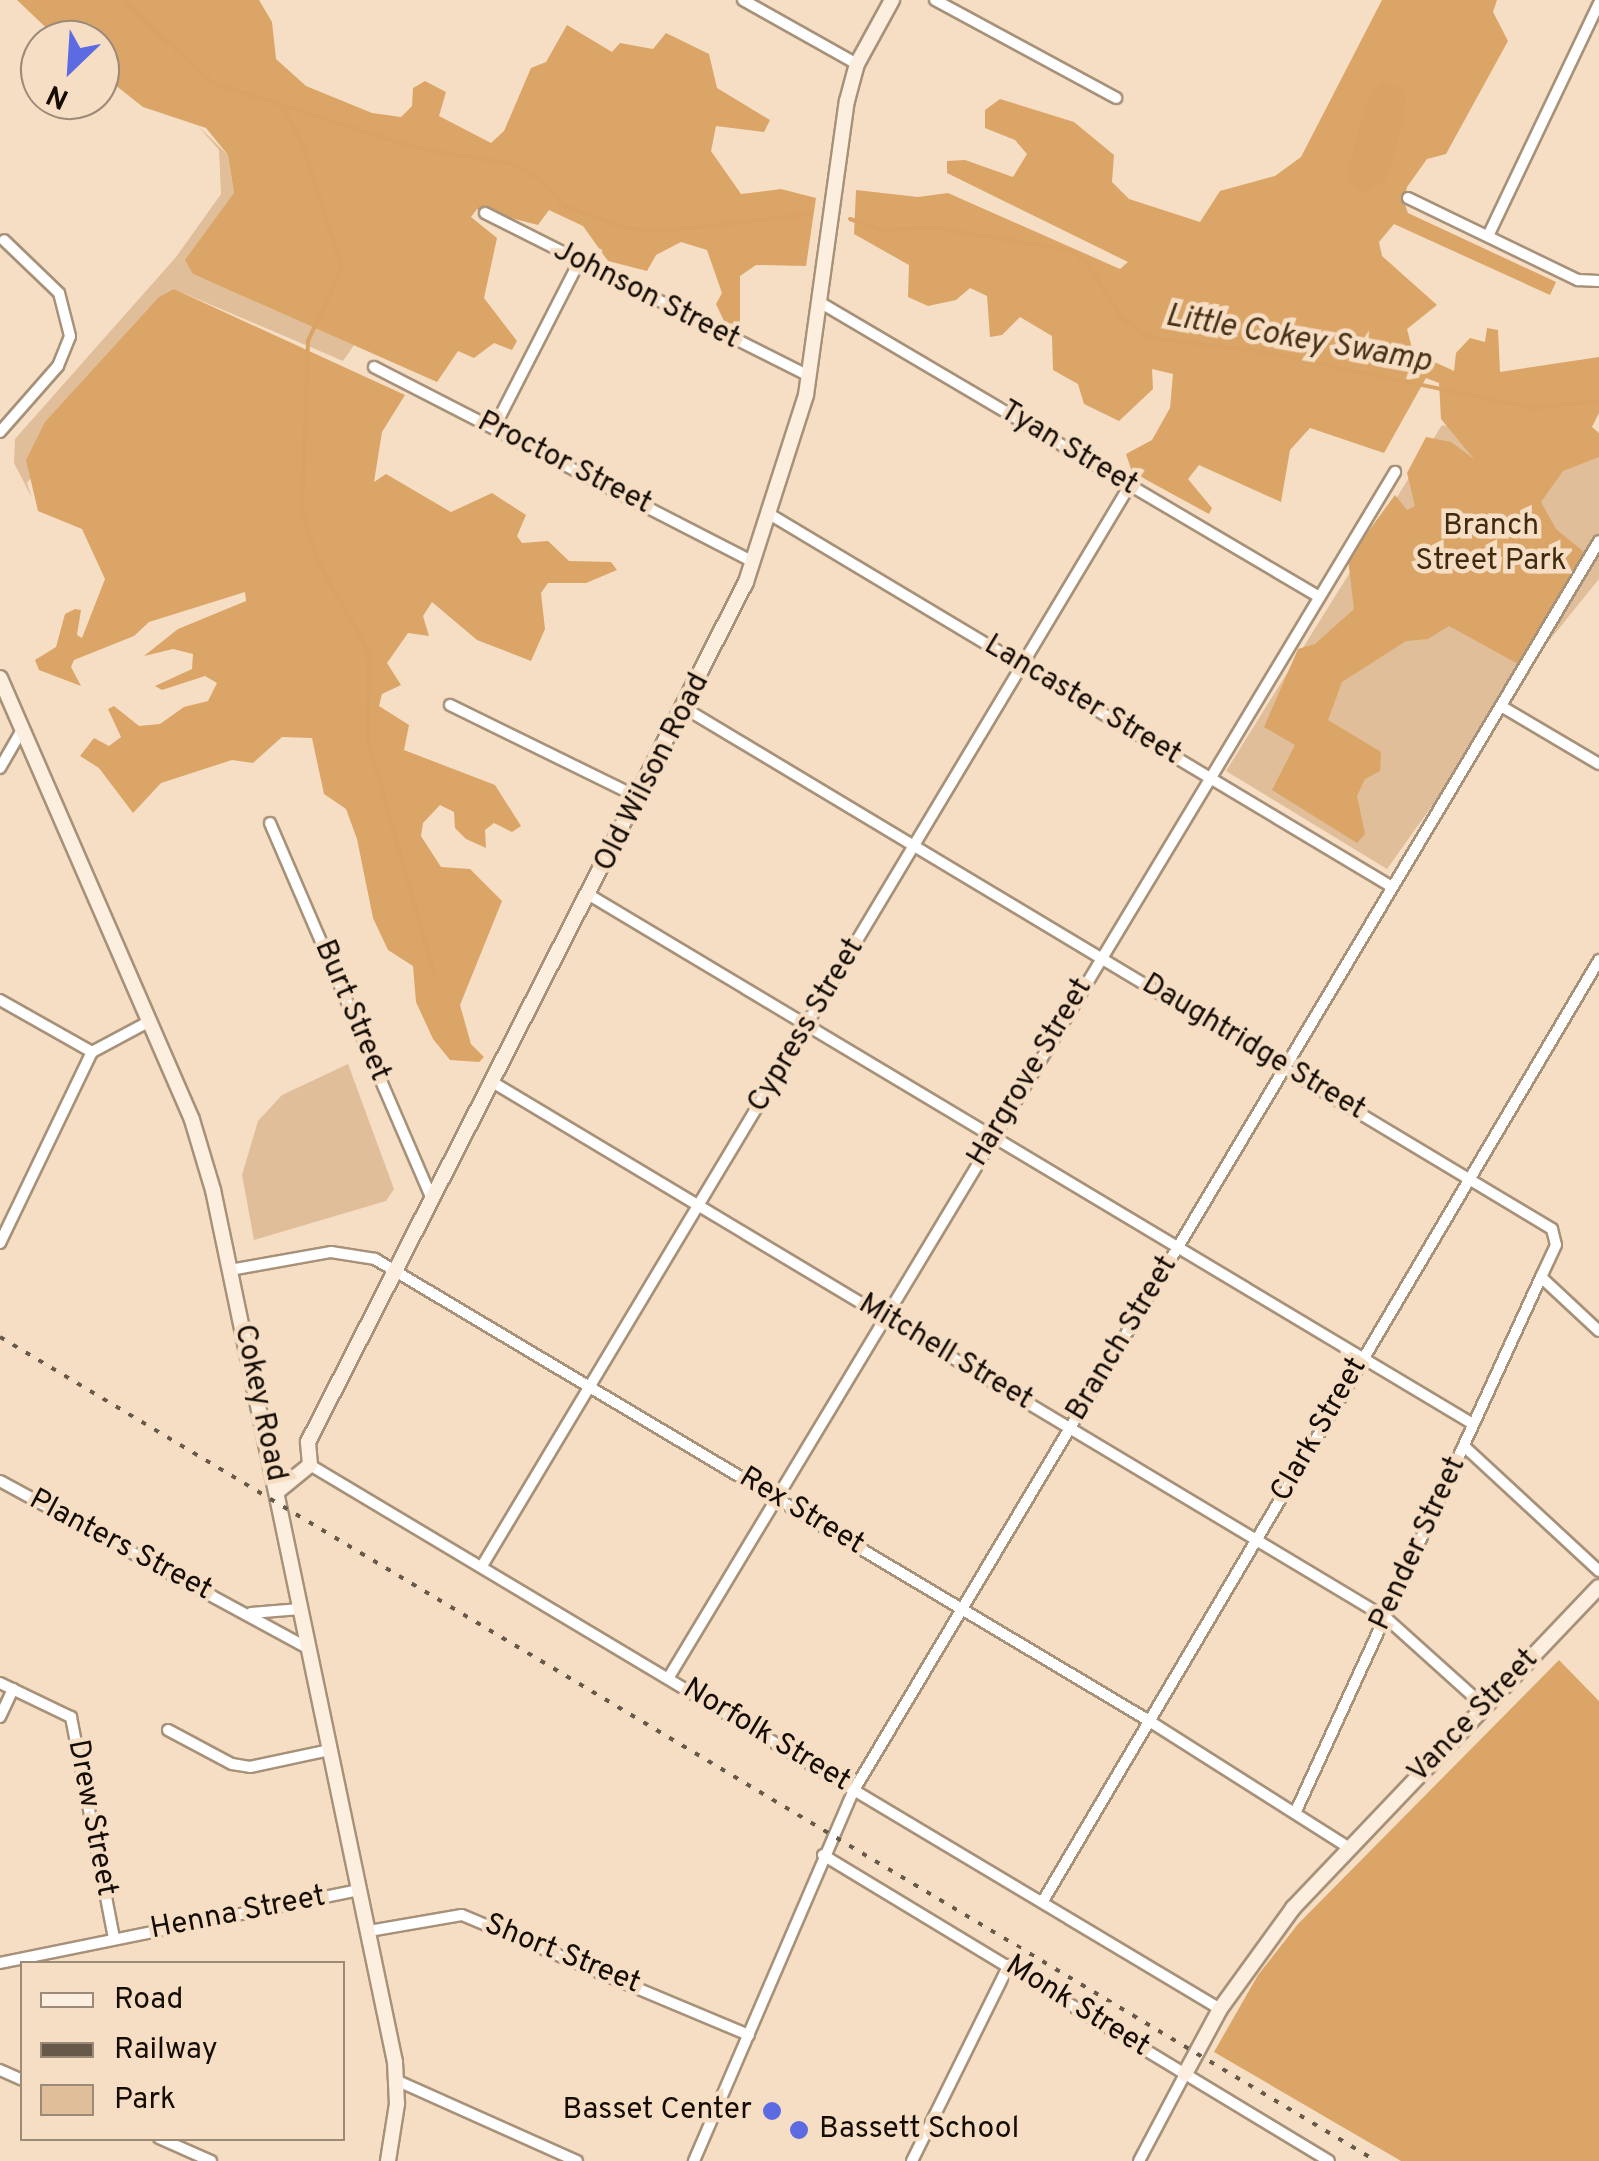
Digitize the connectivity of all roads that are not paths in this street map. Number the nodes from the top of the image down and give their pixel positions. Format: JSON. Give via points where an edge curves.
{"nodes":[{"id":1,"x":743,"y":0,"type":"edge"},
{"id":2,"x":892,"y":0,"type":"edge"},
{"id":3,"x":935,"y":0,"type":"edge"},
{"id":4,"x":1599,"y":3,"type":"edge"},
{"id":5,"x":857,"y":64,"type":"junction"},
{"id":6,"x":1116,"y":98,"type":"dead end"},
{"id":7,"x":1408,"y":198,"type":"dead end"},
{"id":8,"x":485,"y":213,"type":"dead end"},
{"id":9,"x":1488,"y":236,"type":"junction"},
{"id":10,"x":4,"y":240,"type":"dead end"},
{"id":11,"x":580,"y":262,"type":"junction"},
{"id":12,"x":1599,"y":281,"type":"edge"},
{"id":13,"x":821,"y":302,"type":"junction"},
{"id":14,"x":374,"y":367,"type":"dead end"},
{"id":15,"x":810,"y":376,"type":"junction"},
{"id":16,"x":494,"y":428,"type":"junction"},
{"id":17,"x":0,"y":432,"type":"edge"},
{"id":18,"x":1395,"y":472,"type":"dead end"},
{"id":19,"x":1130,"y":486,"type":"junction"},
{"id":20,"x":771,"y":515,"type":"junction"},
{"id":21,"x":1599,"y":542,"type":"edge"},
{"id":22,"x":754,"y":562,"type":"junction"},
{"id":23,"x":1316,"y":595,"type":"junction"},
{"id":24,"x":1024,"y":667,"type":"junction"},
{"id":25,"x":0,"y":678,"type":"edge"},
{"id":26,"x":450,"y":705,"type":"dead end"},
{"id":27,"x":1501,"y":706,"type":"junction"},
{"id":28,"x":686,"y":709,"type":"junction"},
{"id":29,"x":22,"y":730,"type":"junction"},
{"id":30,"x":1597,"y":759,"type":"edge"},
{"id":31,"x":0,"y":768,"type":"edge"},
{"id":32,"x":1209,"y":778,"type":"junction"},
{"id":33,"x":641,"y":798,"type":"junction"},
{"id":34,"x":270,"y":823,"type":"dead end"},
{"id":35,"x":916,"y":846,"type":"junction"},
{"id":36,"x":1392,"y":887,"type":"junction"},
{"id":37,"x":591,"y":896,"type":"junction"},
{"id":38,"x":1101,"y":957,"type":"junction"},
{"id":39,"x":1599,"y":960,"type":"edge"},
{"id":40,"x":0,"y":1000,"type":"edge"},
{"id":41,"x":150,"y":1022,"type":"junction"},
{"id":42,"x":806,"y":1027,"type":"junction"},
{"id":43,"x":92,"y":1052,"type":"junction"},
{"id":44,"x":1286,"y":1067,"type":"junction"},
{"id":45,"x":494,"y":1083,"type":"junction"},
{"id":46,"x":993,"y":1137,"type":"junction"},
{"id":47,"x":1470,"y":1178,"type":"junction"},
{"id":48,"x":432,"y":1199,"type":"junction"},
{"id":49,"x":700,"y":1206,"type":"junction"},
{"id":50,"x":0,"y":1243,"type":"edge"},
{"id":51,"x":1178,"y":1250,"type":"junction"},
{"id":52,"x":230,"y":1270,"type":"junction"},
{"id":53,"x":398,"y":1271,"type":"junction"},
{"id":54,"x":1542,"y":1276,"type":"junction"},
{"id":55,"x":885,"y":1316,"type":"junction"},
{"id":56,"x":1599,"y":1331,"type":"edge"},
{"id":57,"x":1362,"y":1358,"type":"junction"},
{"id":58,"x":591,"y":1387,"type":"junction"},
{"id":59,"x":1473,"y":1424,"type":"junction"},
{"id":60,"x":1069,"y":1428,"type":"junction"},
{"id":61,"x":1464,"y":1446,"type":"junction"},
{"id":62,"x":310,"y":1466,"type":"junction"},
{"id":63,"x":0,"y":1481,"type":"edge"},
{"id":64,"x":278,"y":1491,"type":"junction"},
{"id":65,"x":777,"y":1498,"type":"junction"},
{"id":66,"x":1256,"y":1540,"type":"junction"},
{"id":67,"x":482,"y":1566,"type":"junction"},
{"id":68,"x":1599,"y":1571,"type":"edge"},
{"id":69,"x":1599,"y":1586,"type":"edge"},
{"id":70,"x":300,"y":1609,"type":"junction"},
{"id":71,"x":961,"y":1609,"type":"junction"},
{"id":72,"x":240,"y":1611,"type":"junction"},
{"id":73,"x":1385,"y":1617,"type":"junction"},
{"id":74,"x":308,"y":1648,"type":"junction"},
{"id":75,"x":669,"y":1677,"type":"junction"},
{"id":76,"x":0,"y":1683,"type":"edge"},
{"id":77,"x":13,"y":1690,"type":"junction"},
{"id":78,"x":1484,"y":1706,"type":"junction"},
{"id":79,"x":0,"y":1717,"type":"edge"},
{"id":80,"x":1146,"y":1719,"type":"junction"},
{"id":81,"x":168,"y":1730,"type":"dead end"},
{"id":82,"x":330,"y":1750,"type":"junction"},
{"id":83,"x":854,"y":1790,"type":"junction"},
{"id":84,"x":1296,"y":1811,"type":"junction"},
{"id":85,"x":1349,"y":1848,"type":"junction"},
{"id":86,"x":823,"y":1855,"type":"junction"},
{"id":87,"x":358,"y":1890,"type":"junction"},
{"id":88,"x":1043,"y":1901,"type":"junction"},
{"id":89,"x":368,"y":1931,"type":"junction"},
{"id":90,"x":114,"y":1938,"type":"junction"},
{"id":91,"x":0,"y":1963,"type":"edge"},
{"id":92,"x":1009,"y":1965,"type":"junction"},
{"id":93,"x":1220,"y":2009,"type":"junction"},
{"id":94,"x":749,"y":2035,"type":"junction"},
{"id":95,"x":1185,"y":2074,"type":"junction"},
{"id":96,"x":398,"y":2080,"type":"junction"},
{"id":97,"x":166,"y":2141,"type":"edge"},
{"id":98,"x":211,"y":2161,"type":"edge"},
{"id":99,"x":388,"y":2161,"type":"edge"},
{"id":100,"x":577,"y":2161,"type":"edge"},
{"id":101,"x":694,"y":2161,"type":"edge"},
{"id":102,"x":912,"y":2161,"type":"edge"},
{"id":103,"x":1139,"y":2161,"type":"edge"},
{"id":104,"x":1329,"y":2161,"type":"edge"}],
"edges":[{"from":1,"to":5,"type":"street"},
{"from":2,"to":5,"type":"street","name":"Old Wilson Road"},
{"from":3,"to":6,"type":"street"},
{"from":4,"to":9,"type":"street"},
{"from":5,"to":13,"type":"street","name":"Old Wilson Road"},
{"from":7,"to":9,"type":"street"},
{"from":8,"to":11,"type":"street","name":"Johnson Street"},
{"from":9,"to":12,"type":"street","via":[[1578,280]]},
{"from":10,"to":17,"type":"street","via":[[59,293],[70,336],[58,366]]},
{"from":11,"to":15,"type":"street","name":"Johnson Street"},
{"from":11,"to":16,"type":"street"},
{"from":13,"to":15,"type":"street","name":"Old Wilson Road"},
{"from":13,"to":19,"type":"street","name":"Tyan Street"},
{"from":14,"to":16,"type":"street","name":"Proctor Street"},
{"from":15,"to":20,"type":"street","name":"Old Wilson Road"},
{"from":16,"to":22,"type":"street","name":"Proctor Street"},
{"from":18,"to":23,"type":"street","name":"Hargrove Street"},
{"from":19,"to":23,"type":"street","name":"Tyan Street"},
{"from":19,"to":24,"type":"street","name":"Cypress Street"},
{"from":20,"to":22,"type":"street","name":"Old Wilson Road"},
{"from":20,"to":24,"type":"street","name":"Lancaster Street"},
{"from":21,"to":27,"type":"street","name":"Branch Street"},
{"from":22,"to":28,"type":"street","name":"Old Wilson Road"},
{"from":23,"to":32,"type":"street","name":"Hargrove Street"},
{"from":24,"to":32,"type":"street","name":"Lancaster Street"},
{"from":24,"to":35,"type":"street","name":"Cypress Street"},
{"from":25,"to":29,"type":"street","name":"Cokey Road"},
{"from":26,"to":33,"type":"street"},
{"from":27,"to":30,"type":"street"},
{"from":27,"to":36,"type":"street","name":"Branch Street"},
{"from":28,"to":33,"type":"street","name":"Old Wilson Road"},
{"from":28,"to":35,"type":"street","name":"Daughtridge Street"},
{"from":29,"to":31,"type":"street"},
{"from":29,"to":41,"type":"street","name":"Cokey Road"},
{"from":32,"to":36,"type":"street","name":"Lancaster Street"},
{"from":32,"to":38,"type":"street","name":"Hargrove Street"},
{"from":33,"to":37,"type":"street","name":"Old Wilson Road"},
{"from":34,"to":48,"type":"street","name":"Burt Street"},
{"from":35,"to":38,"type":"street","name":"Daughtridge Street"},
{"from":35,"to":42,"type":"street","name":"Cypress Street"},
{"from":36,"to":44,"type":"street","name":"Branch Street"},
{"from":37,"to":42,"type":"street"},
{"from":37,"to":45,"type":"street","name":"Old Wilson Road"},
{"from":38,"to":44,"type":"street","name":"Daughtridge Street"},
{"from":38,"to":46,"type":"street","name":"Hargrove Street"},
{"from":39,"to":47,"type":"street","name":"Clark Street"},
{"from":40,"to":43,"type":"street"},
{"from":41,"to":43,"type":"street"},
{"from":41,"to":52,"type":"street","name":"Cokey Road","via":[[200,1142]]},
{"from":42,"to":46,"type":"street"},
{"from":42,"to":49,"type":"street","name":"Cypress Street"},
{"from":43,"to":50,"type":"street"},
{"from":44,"to":47,"type":"street","name":"Daughtridge Street"},
{"from":44,"to":51,"type":"street","name":"Branch Street"},
{"from":45,"to":48,"type":"street","name":"Old Wilson Road"},
{"from":45,"to":49,"type":"street","name":"Mitchell Street"},
{"from":46,"to":51,"type":"street"},
{"from":46,"to":55,"type":"street","name":"Hargrove Street"},
{"from":47,"to":54,"type":"street","name":"Daughtridge Street","via":[[1552,1228],[1556,1245]]},
{"from":47,"to":57,"type":"street","name":"Clark Street"},
{"from":48,"to":53,"type":"street","name":"Old Wilson Road"},
{"from":49,"to":55,"type":"street","name":"Mitchell Street"},
{"from":49,"to":58,"type":"street","name":"Cypress Street"},
{"from":51,"to":57,"type":"street"},
{"from":51,"to":60,"type":"street","name":"Branch Street"},
{"from":52,"to":53,"type":"street","name":"Rex Street","via":[[345,1252]]},
{"from":52,"to":64,"type":"street","name":"Cokey Road"},
{"from":53,"to":58,"type":"street","name":"Rex Street"},
{"from":53,"to":62,"type":"street","name":"Old Wilson Road","via":[[308,1442]]},
{"from":54,"to":56,"type":"street"},
{"from":54,"to":59,"type":"street","name":"Pender Street"},
{"from":55,"to":60,"type":"street","name":"Mitchell Street"},
{"from":55,"to":65,"type":"street","name":"Hargrove Street"},
{"from":57,"to":59,"type":"street"},
{"from":57,"to":66,"type":"street","name":"Clark Street"},
{"from":58,"to":65,"type":"street","name":"Rex Street"},
{"from":58,"to":67,"type":"street","name":"Cypress Street"},
{"from":59,"to":61,"type":"street","name":"Pender Street"},
{"from":60,"to":66,"type":"street","name":"Mitchell Street"},
{"from":60,"to":71,"type":"street","name":"Branch Street"},
{"from":61,"to":68,"type":"street"},
{"from":61,"to":73,"type":"street","name":"Pender Street"},
{"from":62,"to":64,"type":"street"},
{"from":62,"to":67,"type":"street","name":"Norfolk Street"},
{"from":63,"to":72,"type":"street","name":"Planters Street"},
{"from":64,"to":70,"type":"street","name":"Cokey Road"},
{"from":65,"to":71,"type":"street","name":"Rex Street"},
{"from":65,"to":75,"type":"street","name":"Hargrove Street"},
{"from":66,"to":73,"type":"street","name":"Mitchell Street"},
{"from":66,"to":80,"type":"street","name":"Clark Street"},
{"from":67,"to":75,"type":"street","name":"Norfolk Street"},
{"from":69,"to":78,"type":"street","name":"Vance Street"},
{"from":70,"to":72,"type":"street","name":"Planters Street"},
{"from":70,"to":74,"type":"street","name":"Cokey Road"},
{"from":71,"to":80,"type":"street","name":"Rex Street"},
{"from":71,"to":83,"type":"street","name":"Branch Street"},
{"from":72,"to":74,"type":"street","name":"Planters Street"},
{"from":73,"to":78,"type":"street","name":"Mitchell Street"},
{"from":73,"to":84,"type":"street","name":"Pender Street"},
{"from":74,"to":82,"type":"street","name":"Cokey Road"},
{"from":75,"to":83,"type":"street","name":"Norfolk Street"},
{"from":76,"to":77,"type":"street","name":"Drew Street"},
{"from":77,"to":79,"type":"street"},
{"from":77,"to":90,"type":"street","name":"Drew Street","via":[[71,1717]]},
{"from":78,"to":85,"type":"street","name":"Vance Street"},
{"from":80,"to":84,"type":"street","name":"Rex Street"},
{"from":80,"to":88,"type":"street","name":"Clark Street"},
{"from":81,"to":82,"type":"street","via":[[250,1767]]},
{"from":82,"to":87,"type":"street","name":"Cokey Road"},
{"from":83,"to":86,"type":"street","name":"Branch Street"},
{"from":83,"to":88,"type":"street","name":"Norfolk Street"},
{"from":84,"to":85,"type":"street","name":"Rex Street"},
{"from":85,"to":93,"type":"street","via":[[1266,1942]]},
{"from":86,"to":92,"type":"street","name":"Monk Street"},
{"from":86,"to":94,"type":"street","name":"Branch Street"},
{"from":87,"to":89,"type":"street","name":"Cokey Road"},
{"from":87,"to":90,"type":"street","name":"Henna Street"},
{"from":88,"to":93,"type":"street","name":"Norfolk Street"},
{"from":89,"to":94,"type":"street","name":"Short Street","via":[[462,1915]]},
{"from":89,"to":96,"type":"street","name":"Cokey Road"},
{"from":90,"to":91,"type":"street","name":"Henna Street"},
{"from":92,"to":95,"type":"street","name":"Monk Street"},
{"from":92,"to":102,"type":"street"},
{"from":93,"to":95,"type":"street"},
{"from":94,"to":101,"type":"street","name":"Branch Street"},
{"from":95,"to":103,"type":"street"},
{"from":95,"to":104,"type":"street","name":"Monk Street"},
{"from":96,"to":99,"type":"street","name":"Cokey Road"},
{"from":96,"to":100,"type":"street"},
{"from":97,"to":98,"type":"street"}]}
